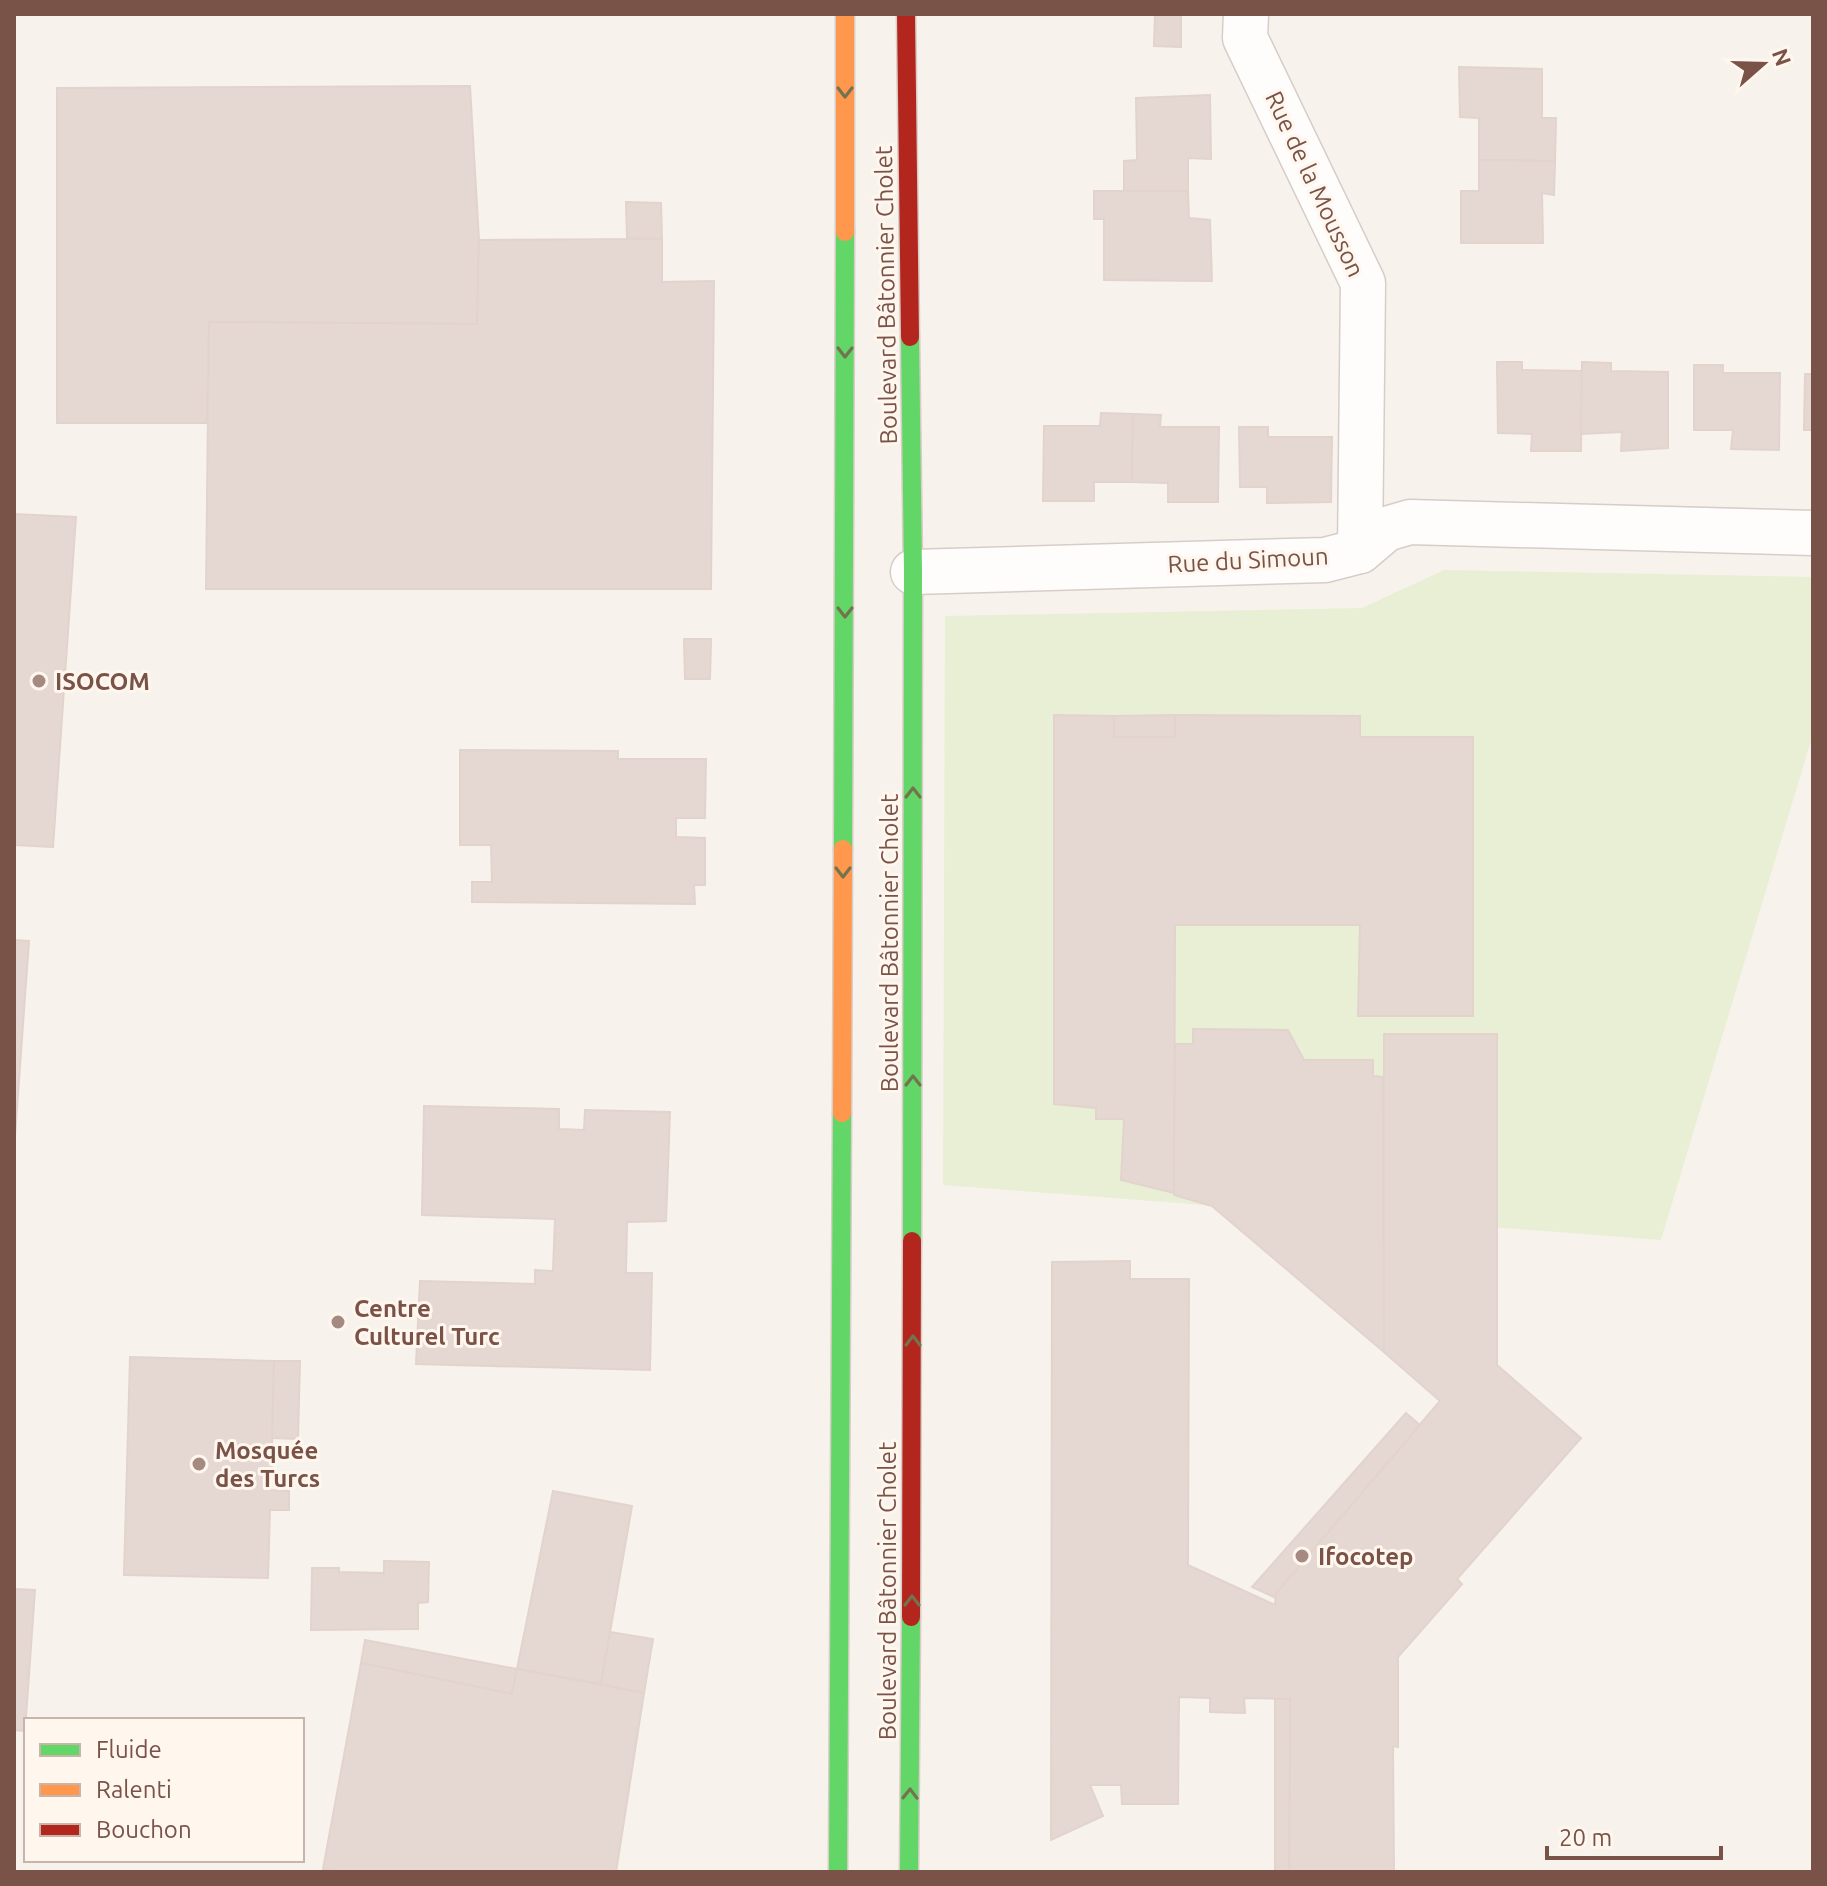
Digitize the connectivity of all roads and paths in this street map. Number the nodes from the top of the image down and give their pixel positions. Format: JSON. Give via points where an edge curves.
{"nodes":[{"id":1,"x":845,"y":14,"type":"edge"},
{"id":2,"x":906,"y":14,"type":"edge"},
{"id":3,"x":1246,"y":14,"type":"edge"},
{"id":4,"x":1813,"y":533,"type":"edge"},
{"id":5,"x":1360,"y":551,"type":"junction"},
{"id":6,"x":913,"y":572,"type":"junction"},
{"id":7,"x":838,"y":1872,"type":"edge"},
{"id":8,"x":909,"y":1872,"type":"edge"}],
"edges":[{"from":1,"to":7,"type":"street","name":"Boulevard Bâtonnier Cholet","one_way":true},
{"from":2,"to":6,"type":"street","name":"Boulevard Bâtonnier Cholet"},
{"from":3,"to":5,"type":"street","name":"Rue de la Mousson","via":[[1245,38],[1363,283]]},
{"from":4,"to":5,"type":"street","name":"Rue du Simoun","via":[[1410,522],[1386,529]]},
{"from":5,"to":6,"type":"street","name":"Rue du Simoun","via":[[1325,560]]},
{"from":8,"to":6,"type":"street","name":"Boulevard Bâtonnier Cholet","one_way":true}]}
